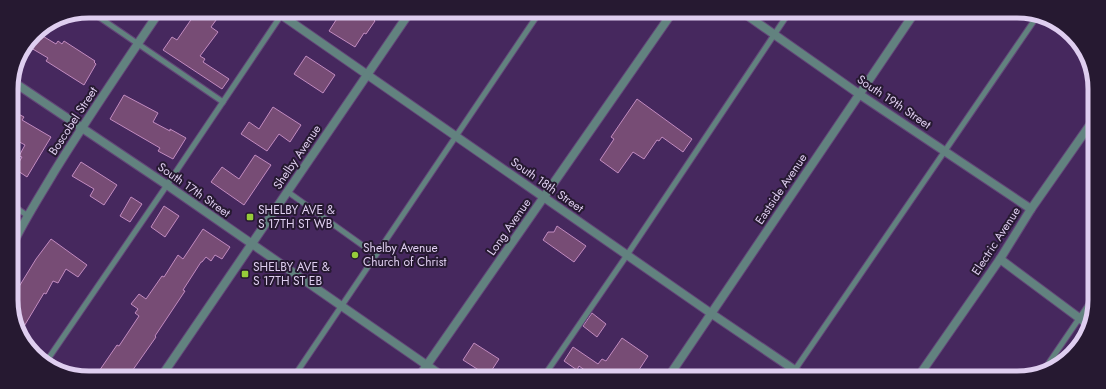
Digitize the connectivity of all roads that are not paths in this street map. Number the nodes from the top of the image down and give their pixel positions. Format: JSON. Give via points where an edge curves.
{"nodes":[{"id":1,"x":100,"y":18,"type":"edge"},
{"id":2,"x":155,"y":18,"type":"edge"},
{"id":3,"x":277,"y":18,"type":"edge"},
{"id":4,"x":287,"y":18,"type":"edge"},
{"id":5,"x":406,"y":18,"type":"edge"},
{"id":6,"x":536,"y":18,"type":"edge"},
{"id":7,"x":669,"y":18,"type":"edge"},
{"id":8,"x":751,"y":18,"type":"edge"},
{"id":9,"x":785,"y":18,"type":"edge"},
{"id":10,"x":910,"y":18,"type":"edge"},
{"id":11,"x":1034,"y":20,"type":"edge"},
{"id":12,"x":774,"y":34,"type":"junction"},
{"id":13,"x":137,"y":44,"type":"junction"},
{"id":14,"x":367,"y":75,"type":"junction"},
{"id":15,"x":18,"y":85,"type":"edge"},
{"id":16,"x":859,"y":94,"type":"junction"},
{"id":17,"x":223,"y":102,"type":"junction"},
{"id":18,"x":82,"y":128,"type":"junction"},
{"id":19,"x":1088,"y":128,"type":"edge"},
{"id":20,"x":456,"y":136,"type":"junction"},
{"id":21,"x":944,"y":151,"type":"junction"},
{"id":22,"x":167,"y":185,"type":"junction"},
{"id":23,"x":288,"y":192,"type":"junction"},
{"id":24,"x":544,"y":197,"type":"junction"},
{"id":25,"x":18,"y":209,"type":"edge"},
{"id":26,"x":1031,"y":209,"type":"junction"},
{"id":27,"x":28,"y":216,"type":"junction"},
{"id":28,"x":18,"y":233,"type":"edge"},
{"id":29,"x":252,"y":244,"type":"junction"},
{"id":30,"x":376,"y":255,"type":"junction"},
{"id":31,"x":627,"y":255,"type":"junction"},
{"id":32,"x":1000,"y":259,"type":"junction"},
{"id":33,"x":1087,"y":306,"type":"edge"},
{"id":34,"x":341,"y":307,"type":"junction"},
{"id":35,"x":712,"y":314,"type":"junction"},
{"id":36,"x":1079,"y":319,"type":"junction"},
{"id":37,"x":1084,"y":322,"type":"edge"},
{"id":38,"x":48,"y":358,"type":"edge"},
{"id":39,"x":1048,"y":364,"type":"edge"},
{"id":40,"x":426,"y":366,"type":"junction"},
{"id":41,"x":794,"y":370,"type":"joint"},
{"id":42,"x":165,"y":371,"type":"edge"},
{"id":43,"x":298,"y":371,"type":"edge"},
{"id":44,"x":423,"y":371,"type":"edge"},
{"id":45,"x":434,"y":371,"type":"edge"},
{"id":46,"x":547,"y":371,"type":"edge"},
{"id":47,"x":672,"y":371,"type":"edge"},
{"id":48,"x":922,"y":371,"type":"edge"}],
"edges":[{"from":1,"to":13,"type":"lane"},
{"from":2,"to":13,"type":"street","name":"Boscobel Street"},
{"from":3,"to":17,"type":"lane"},
{"from":4,"to":14,"type":"street","name":"South 18th Street"},
{"from":5,"to":14,"type":"street","name":"Shelby Avenue"},
{"from":6,"to":20,"type":"lane"},
{"from":7,"to":24,"type":"street","name":"Long Avenue"},
{"from":8,"to":12,"type":"street","name":"South 19th Street"},
{"from":9,"to":12,"type":"lane"},
{"from":10,"to":16,"type":"street","name":"Eastside Avenue"},
{"from":11,"to":21,"type":"lane"},
{"from":12,"to":16,"type":"street","name":"South 19th Street"},
{"from":12,"to":31,"type":"lane"},
{"from":13,"to":17,"type":"lane"},
{"from":13,"to":18,"type":"street","name":"Boscobel Street"},
{"from":14,"to":20,"type":"street","name":"South 18th Street"},
{"from":14,"to":23,"type":"street","name":"Shelby Avenue"},
{"from":15,"to":18,"type":"street","name":"South 17th Street"},
{"from":16,"to":21,"type":"street","name":"South 19th Street"},
{"from":16,"to":35,"type":"street","name":"Eastside Avenue"},
{"from":17,"to":22,"type":"lane"},
{"from":18,"to":22,"type":"street","name":"South 17th Street"},
{"from":18,"to":27,"type":"street","name":"Boscobel Street"},
{"from":19,"to":26,"type":"street","name":"Electric Avenue"},
{"from":20,"to":24,"type":"street","name":"South 18th Street"},
{"from":20,"to":30,"type":"lane"},
{"from":21,"to":26,"type":"street","name":"South 19th Street"},
{"from":21,"to":41,"type":"lane"},
{"from":22,"to":29,"type":"street","name":"South 17th Street"},
{"from":22,"to":38,"type":"lane"},
{"from":23,"to":29,"type":"street","name":"Shelby Avenue"},
{"from":23,"to":30,"type":"lane"},
{"from":24,"to":31,"type":"street","name":"South 18th Street"},
{"from":24,"to":40,"type":"street","name":"Long Avenue"},
{"from":25,"to":27,"type":"lane"},
{"from":26,"to":32,"type":"street","name":"Electric Avenue"},
{"from":27,"to":28,"type":"street","name":"Boscobel Street"},
{"from":29,"to":34,"type":"street","name":"South 17th Street"},
{"from":29,"to":42,"type":"street","name":"Shelby Avenue"},
{"from":30,"to":34,"type":"lane"},
{"from":31,"to":35,"type":"street","name":"South 18th Street"},
{"from":31,"to":46,"type":"lane"},
{"from":32,"to":36,"type":"street"},
{"from":32,"to":48,"type":"street","name":"Electric Avenue"},
{"from":33,"to":36,"type":"lane"},
{"from":34,"to":40,"type":"street","name":"South 17th Street"},
{"from":34,"to":43,"type":"lane"},
{"from":35,"to":41,"type":"street","name":"South 18th Street"},
{"from":35,"to":47,"type":"street","name":"Eastside Avenue"},
{"from":36,"to":37,"type":"street"},
{"from":36,"to":39,"type":"lane"},
{"from":40,"to":44,"type":"street","name":"Long Avenue"},
{"from":40,"to":45,"type":"street","name":"South 17th Street"}]}
